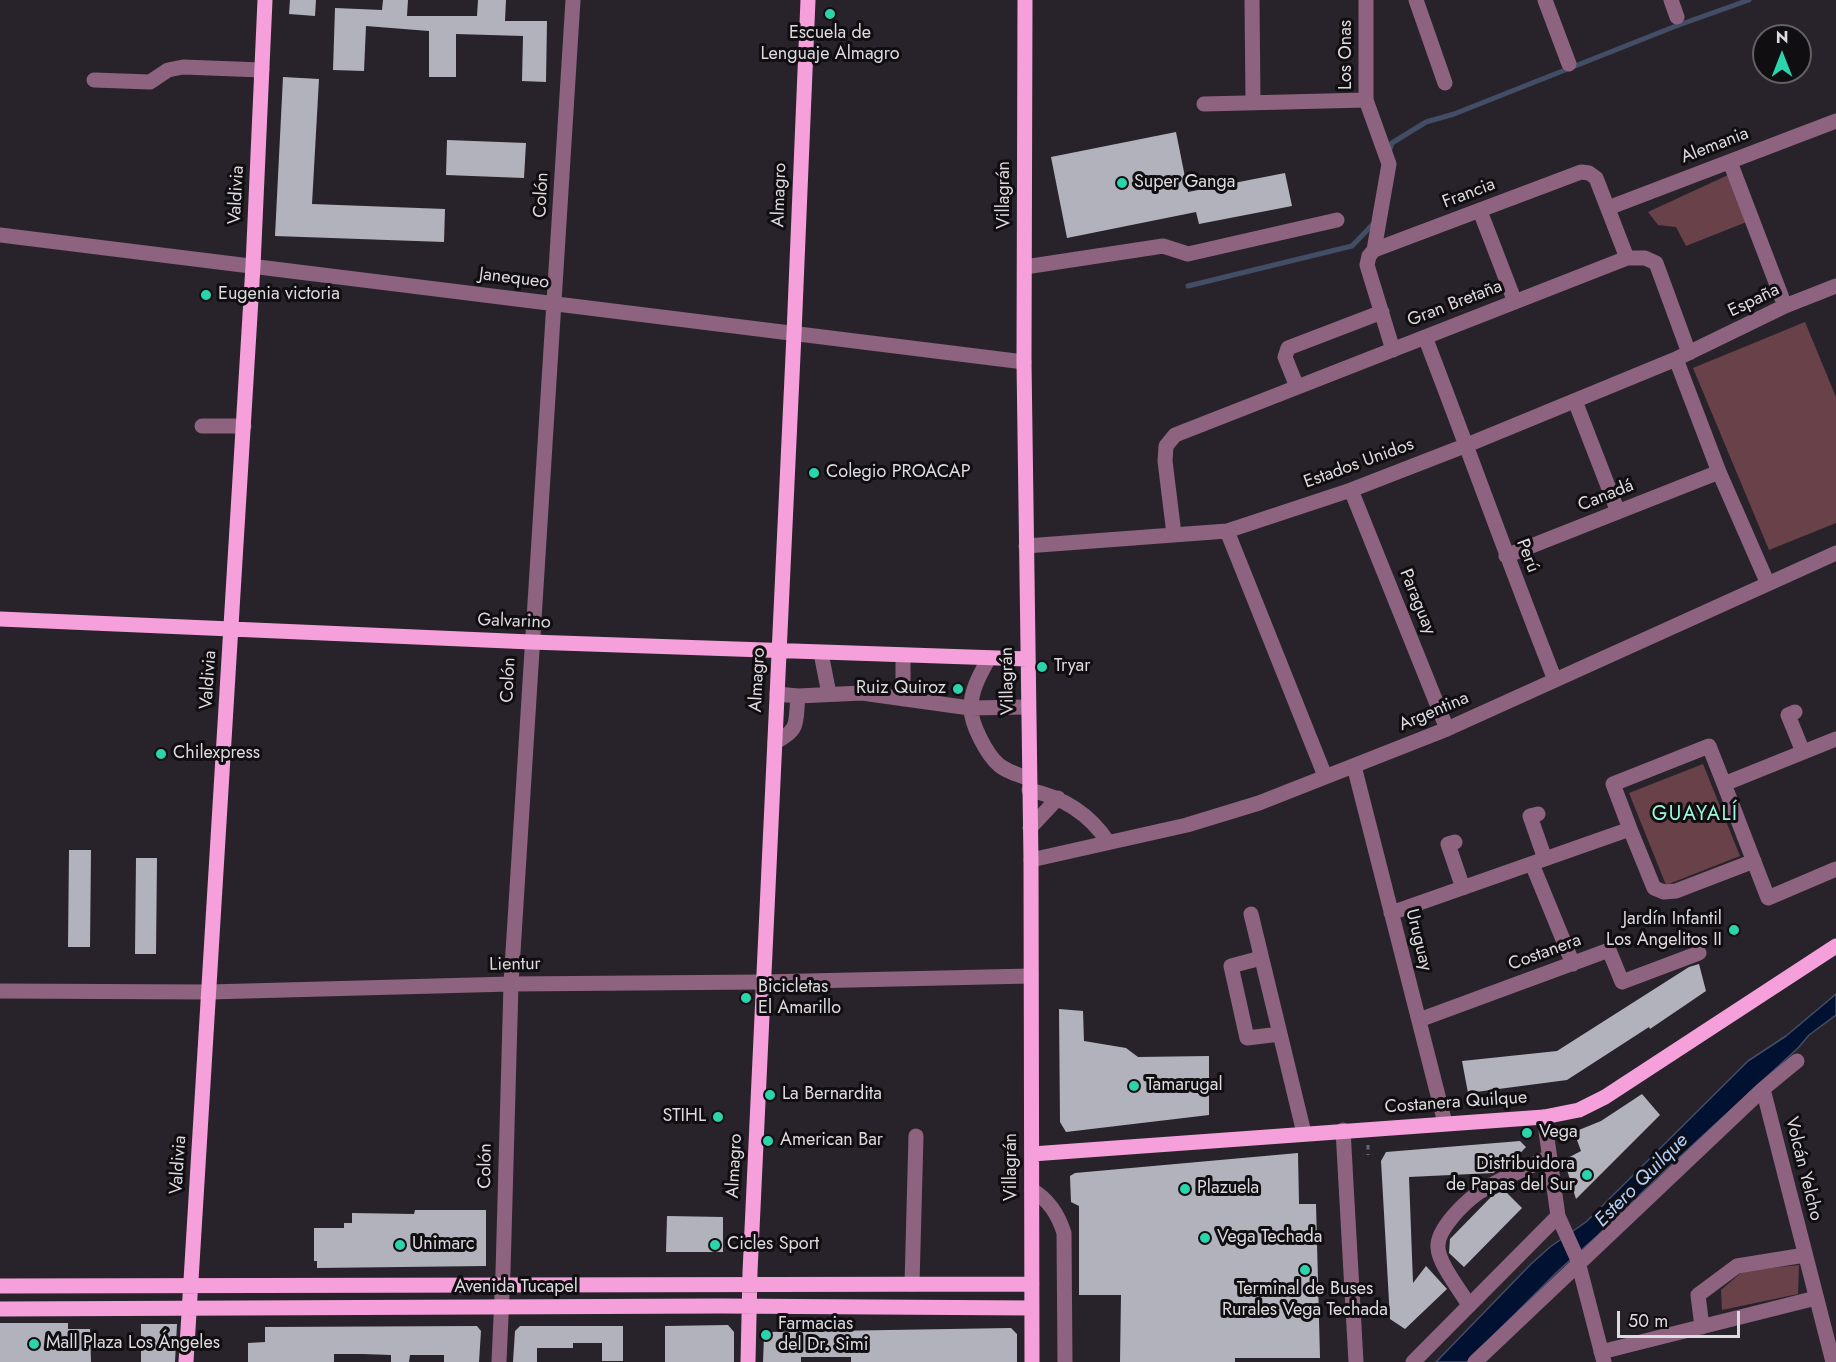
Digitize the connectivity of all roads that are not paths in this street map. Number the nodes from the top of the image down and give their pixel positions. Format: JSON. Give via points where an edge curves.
{"nodes":[{"id":1,"x":265,"y":0,"type":"edge"},
{"id":2,"x":573,"y":0,"type":"edge"},
{"id":3,"x":808,"y":0,"type":"edge"},
{"id":4,"x":1025,"y":0,"type":"edge"},
{"id":5,"x":1252,"y":0,"type":"edge"},
{"id":6,"x":1366,"y":0,"type":"edge"},
{"id":7,"x":1416,"y":0,"type":"edge"},
{"id":8,"x":1545,"y":0,"type":"edge"},
{"id":9,"x":1671,"y":0,"type":"edge"},
{"id":10,"x":1677,"y":17,"type":"dead end"},
{"id":11,"x":1569,"y":64,"type":"dead end"},
{"id":12,"x":262,"y":70,"type":"junction"},
{"id":13,"x":94,"y":80,"type":"dead end"},
{"id":14,"x":1445,"y":83,"type":"dead end"},
{"id":15,"x":1366,"y":100,"type":"junction"},
{"id":16,"x":1253,"y":102,"type":"junction"},
{"id":17,"x":1204,"y":104,"type":"dead end"},
{"id":18,"x":1836,"y":121,"type":"edge"},
{"id":19,"x":1730,"y":162,"type":"junction"},
{"id":20,"x":1608,"y":208,"type":"junction"},
{"id":21,"x":1480,"y":211,"type":"junction"},
{"id":22,"x":1337,"y":220,"type":"dead end"},
{"id":23,"x":0,"y":235,"type":"edge"},
{"id":24,"x":1374,"y":250,"type":"junction"},
{"id":25,"x":1627,"y":258,"type":"junction"},
{"id":26,"x":253,"y":266,"type":"junction"},
{"id":27,"x":1025,"y":267,"type":"junction"},
{"id":28,"x":1836,"y":286,"type":"edge"},
{"id":29,"x":1515,"y":302,"type":"junction"},
{"id":30,"x":555,"y":303,"type":"junction"},
{"id":31,"x":1785,"y":306,"type":"junction"},
{"id":32,"x":1382,"y":312,"type":"junction"},
{"id":33,"x":794,"y":333,"type":"junction"},
{"id":34,"x":1425,"y":336,"type":"junction"},
{"id":35,"x":1393,"y":350,"type":"junction"},
{"id":36,"x":1683,"y":356,"type":"junction"},
{"id":37,"x":1024,"y":362,"type":"junction"},
{"id":38,"x":1297,"y":387,"type":"junction"},
{"id":39,"x":1575,"y":401,"type":"junction"},
{"id":40,"x":202,"y":426,"type":"dead end"},
{"id":41,"x":244,"y":426,"type":"junction"},
{"id":42,"x":1467,"y":445,"type":"junction"},
{"id":43,"x":1719,"y":472,"type":"junction"},
{"id":44,"x":1351,"y":490,"type":"junction"},
{"id":45,"x":1618,"y":512,"type":"junction"},
{"id":46,"x":1227,"y":531,"type":"junction"},
{"id":47,"x":1174,"y":534,"type":"junction"},
{"id":48,"x":1026,"y":546,"type":"junction"},
{"id":49,"x":1836,"y":553,"type":"edge"},
{"id":50,"x":1506,"y":556,"type":"junction"},
{"id":51,"x":1768,"y":584,"type":"junction"},
{"id":52,"x":0,"y":618,"type":"edge"},
{"id":53,"x":231,"y":630,"type":"junction"},
{"id":54,"x":531,"y":642,"type":"junction"},
{"id":55,"x":779,"y":652,"type":"junction"},
{"id":56,"x":821,"y":653,"type":"junction"},
{"id":57,"x":903,"y":655,"type":"junction"},
{"id":58,"x":989,"y":658,"type":"junction"},
{"id":59,"x":1027,"y":659,"type":"junction"},
{"id":60,"x":1556,"y":680,"type":"junction"},
{"id":61,"x":777,"y":694,"type":"junction"},
{"id":62,"x":829,"y":694,"type":"junction"},
{"id":63,"x":798,"y":696,"type":"junction"},
{"id":64,"x":903,"y":699,"type":"junction"},
{"id":65,"x":1028,"y":707,"type":"junction"},
{"id":66,"x":970,"y":708,"type":"junction"},
{"id":67,"x":1795,"y":712,"type":"dead end"},
{"id":68,"x":1447,"y":729,"type":"junction"},
{"id":69,"x":1836,"y":739,"type":"edge"},
{"id":70,"x":775,"y":742,"type":"junction"},
{"id":71,"x":1803,"y":752,"type":"junction"},
{"id":72,"x":1354,"y":765,"type":"junction"},
{"id":73,"x":1326,"y":776,"type":"junction"},
{"id":74,"x":1724,"y":784,"type":"junction"},
{"id":75,"x":1029,"y":785,"type":"junction"},
{"id":76,"x":1058,"y":798,"type":"junction"},
{"id":77,"x":1539,"y":814,"type":"dead end"},
{"id":78,"x":1030,"y":828,"type":"junction"},
{"id":79,"x":1630,"y":829,"type":"junction"},
{"id":80,"x":1108,"y":842,"type":"junction"},
{"id":81,"x":1455,"y":842,"type":"dead end"},
{"id":82,"x":1030,"y":860,"type":"junction"},
{"id":83,"x":1539,"y":861,"type":"junction"},
{"id":84,"x":1754,"y":861,"type":"junction"},
{"id":85,"x":1836,"y":870,"type":"edge"},
{"id":86,"x":1463,"y":888,"type":"junction"},
{"id":87,"x":1391,"y":913,"type":"junction"},
{"id":88,"x":1251,"y":914,"type":"dead end"},
{"id":89,"x":1836,"y":946,"type":"edge"},
{"id":90,"x":1699,"y":953,"type":"dead end"},
{"id":91,"x":1261,"y":958,"type":"junction"},
{"id":92,"x":1573,"y":964,"type":"junction"},
{"id":93,"x":1031,"y":976,"type":"junction"},
{"id":94,"x":762,"y":982,"type":"junction"},
{"id":95,"x":511,"y":984,"type":"junction"},
{"id":96,"x":0,"y":992,"type":"edge"},
{"id":97,"x":209,"y":992,"type":"junction"},
{"id":98,"x":1419,"y":1020,"type":"junction"},
{"id":99,"x":1280,"y":1034,"type":"junction"},
{"id":100,"x":1797,"y":1061,"type":"dead end"},
{"id":101,"x":1763,"y":1089,"type":"junction"},
{"id":102,"x":1544,"y":1117,"type":"junction"},
{"id":103,"x":1445,"y":1123,"type":"junction"},
{"id":104,"x":1343,"y":1130,"type":"junction"},
{"id":105,"x":1304,"y":1133,"type":"junction"},
{"id":106,"x":916,"y":1136,"type":"dead end"},
{"id":107,"x":1032,"y":1154,"type":"junction"},
{"id":108,"x":1549,"y":1157,"type":"junction"},
{"id":109,"x":1032,"y":1190,"type":"junction"},
{"id":110,"x":1558,"y":1216,"type":"junction"},
{"id":111,"x":1805,"y":1256,"type":"junction"},
{"id":112,"x":1578,"y":1261,"type":"junction"},
{"id":113,"x":749,"y":1283,"type":"junction"},
{"id":114,"x":503,"y":1284,"type":"junction"},
{"id":115,"x":912,"y":1284,"type":"junction"},
{"id":116,"x":1032,"y":1284,"type":"junction"},
{"id":117,"x":191,"y":1285,"type":"junction"},
{"id":118,"x":0,"y":1286,"type":"edge"},
{"id":119,"x":34,"y":1286,"type":"junction"},
{"id":120,"x":1816,"y":1298,"type":"junction"},
{"id":121,"x":0,"y":1301,"type":"edge"},
{"id":122,"x":1469,"y":1305,"type":"junction"},
{"id":123,"x":749,"y":1306,"type":"junction"},
{"id":124,"x":502,"y":1307,"type":"junction"},
{"id":125,"x":190,"y":1308,"type":"junction"},
{"id":126,"x":1032,"y":1308,"type":"junction"},
{"id":127,"x":0,"y":1309,"type":"edge"},
{"id":128,"x":1702,"y":1327,"type":"junction"},
{"id":129,"x":1602,"y":1357,"type":"edge"},
{"id":130,"x":186,"y":1362,"type":"edge"},
{"id":131,"x":499,"y":1362,"type":"edge"},
{"id":132,"x":748,"y":1362,"type":"edge"},
{"id":133,"x":1032,"y":1362,"type":"edge"},
{"id":134,"x":1065,"y":1362,"type":"edge"},
{"id":135,"x":1356,"y":1362,"type":"edge"},
{"id":136,"x":1413,"y":1362,"type":"edge"},
{"id":137,"x":1475,"y":1362,"type":"edge"},
{"id":138,"x":1833,"y":1362,"type":"edge"}],
"edges":[{"from":1,"to":12,"type":"main road","name":"Valdivia"},
{"from":2,"to":30,"type":"street","name":"Colón"},
{"from":3,"to":33,"type":"main road","name":"Almagro"},
{"from":4,"to":27,"type":"main road","name":"Villagrán"},
{"from":5,"to":16,"type":"street"},
{"from":6,"to":15,"type":"street","name":"Los Onas"},
{"from":7,"to":14,"type":"street"},
{"from":8,"to":11,"type":"street"},
{"from":9,"to":10,"type":"street"},
{"from":12,"to":13,"type":"street","via":[[183,67],[168,70],[150,82]]},
{"from":12,"to":26,"type":"main road","name":"Valdivia"},
{"from":15,"to":16,"type":"street"},
{"from":15,"to":24,"type":"street","name":"Los Onas","via":[[1387,157]]},
{"from":16,"to":17,"type":"street"},
{"from":18,"to":19,"type":"street","name":"Alemania"},
{"from":19,"to":20,"type":"street","name":"Alemania"},
{"from":19,"to":31,"type":"street"},
{"from":20,"to":21,"type":"street","name":"Francia","via":[[1596,178],[1581,172]]},
{"from":20,"to":25,"type":"street","name":"Francia"},
{"from":21,"to":24,"type":"street","name":"Francia"},
{"from":21,"to":29,"type":"street"},
{"from":22,"to":27,"type":"street","via":[[1188,254],[1163,246]]},
{"from":23,"to":26,"type":"street","name":"Janequeo"},
{"from":24,"to":32,"type":"street","via":[[1367,265]]},
{"from":25,"to":29,"type":"street","name":"Gran Bretaña"},
{"from":25,"to":36,"type":"street","via":[[1645,258],[1656,263]]},
{"from":26,"to":30,"type":"street","name":"Janequeo"},
{"from":26,"to":41,"type":"main road","name":"Valdivia"},
{"from":27,"to":37,"type":"main road","name":"Villagrán"},
{"from":28,"to":31,"type":"street","name":"España"},
{"from":29,"to":34,"type":"street","name":"Gran Bretaña"},
{"from":30,"to":33,"type":"street","name":"Janequeo"},
{"from":30,"to":54,"type":"street","name":"Colón"},
{"from":31,"to":36,"type":"street","name":"España"},
{"from":32,"to":35,"type":"street"},
{"from":32,"to":38,"type":"street","name":"Gran Bretaña","via":[[1288,348],[1285,357]]},
{"from":33,"to":37,"type":"street","name":"Janequeo"},
{"from":33,"to":55,"type":"main road","name":"Almagro"},
{"from":34,"to":35,"type":"street","name":"Gran Bretaña"},
{"from":34,"to":42,"type":"street","name":"Perú"},
{"from":35,"to":38,"type":"street","name":"Gran Bretaña"},
{"from":36,"to":39,"type":"street","name":"Estados Unidos"},
{"from":36,"to":43,"type":"street"},
{"from":37,"to":48,"type":"main road","name":"Villagrán"},
{"from":38,"to":47,"type":"street","name":"Gran Bretaña","via":[[1175,435],[1166,446],[1165,461]]},
{"from":39,"to":42,"type":"street","name":"Estados Unidos"},
{"from":39,"to":45,"type":"street"},
{"from":40,"to":41,"type":"street"},
{"from":41,"to":53,"type":"main road","name":"Valdivia"},
{"from":42,"to":44,"type":"street","name":"Estados Unidos"},
{"from":42,"to":50,"type":"street","name":"Perú"},
{"from":43,"to":45,"type":"street","name":"Canadá"},
{"from":43,"to":51,"type":"street"},
{"from":44,"to":46,"type":"street","name":"Estados Unidos"},
{"from":44,"to":68,"type":"street","name":"Paraguay"},
{"from":45,"to":50,"type":"street","name":"Canadá"},
{"from":46,"to":47,"type":"street","name":"Estados Unidos"},
{"from":46,"to":73,"type":"street"},
{"from":47,"to":48,"type":"street","name":"Estados Unidos"},
{"from":48,"to":59,"type":"main road","name":"Villagrán"},
{"from":49,"to":51,"type":"street","name":"Argentina"},
{"from":50,"to":60,"type":"street","name":"Perú"},
{"from":51,"to":60,"type":"street","name":"Argentina"},
{"from":52,"to":53,"type":"main road","name":"Galvarino"},
{"from":53,"to":54,"type":"main road","name":"Galvarino"},
{"from":53,"to":97,"type":"main road","name":"Valdivia"},
{"from":54,"to":55,"type":"main road","name":"Galvarino"},
{"from":54,"to":95,"type":"street","name":"Colón"},
{"from":55,"to":56,"type":"main road","name":"Galvarino"},
{"from":55,"to":61,"type":"main road","name":"Almagro"},
{"from":56,"to":57,"type":"main road","name":"Galvarino"},
{"from":56,"to":62,"type":"street"},
{"from":57,"to":58,"type":"main road","name":"Galvarino"},
{"from":57,"to":64,"type":"street"},
{"from":58,"to":59,"type":"main road","name":"Galvarino"},
{"from":58,"to":66,"type":"street","via":[[977,679]]},
{"from":59,"to":65,"type":"main road","name":"Villagrán"},
{"from":60,"to":68,"type":"street","name":"Argentina"},
{"from":61,"to":63,"type":"street"},
{"from":61,"to":70,"type":"main road","name":"Almagro"},
{"from":62,"to":63,"type":"street"},
{"from":62,"to":64,"type":"street","via":[[862,693]]},
{"from":63,"to":70,"type":"street","via":[[795,726]]},
{"from":64,"to":66,"type":"street"},
{"from":65,"to":66,"type":"street"},
{"from":65,"to":75,"type":"main road","name":"Villagrán"},
{"from":66,"to":75,"type":"street","via":[[984,746],[1000,766]]},
{"from":67,"to":71,"type":"street","via":[[1788,715]]},
{"from":68,"to":72,"type":"street","name":"Argentina"},
{"from":69,"to":71,"type":"street"},
{"from":70,"to":94,"type":"main road","name":"Almagro"},
{"from":71,"to":74,"type":"street"},
{"from":72,"to":73,"type":"street","name":"Argentina"},
{"from":72,"to":87,"type":"street","name":"Uruguay"},
{"from":73,"to":80,"type":"street","name":"Argentina","via":[[1225,814]]},
{"from":74,"to":79,"type":"street","via":[[1709,746],[1612,784]]},
{"from":74,"to":84,"type":"street"},
{"from":75,"to":76,"type":"street"},
{"from":75,"to":78,"type":"main road","name":"Villagrán"},
{"from":76,"to":78,"type":"street"},
{"from":76,"to":80,"type":"street","via":[[1083,813]]},
{"from":77,"to":83,"type":"street","via":[[1530,816]]},
{"from":78,"to":82,"type":"main road","name":"Villagrán"},
{"from":79,"to":83,"type":"street"},
{"from":79,"to":84,"type":"street","via":[[1653,888],[1664,892]]},
{"from":80,"to":82,"type":"street","name":"Argentina"},
{"from":81,"to":86,"type":"street","via":[[1448,844]]},
{"from":82,"to":93,"type":"main road","name":"Villagrán"},
{"from":83,"to":86,"type":"street"},
{"from":83,"to":92,"type":"street"},
{"from":84,"to":85,"type":"street","via":[[1768,898]]},
{"from":86,"to":87,"type":"street"},
{"from":87,"to":98,"type":"street","name":"Uruguay"},
{"from":88,"to":91,"type":"street"},
{"from":89,"to":102,"type":"main road","name":"Costanera Quilque","via":[[1599,1100],[1579,1110]]},
{"from":90,"to":92,"type":"street","name":"Costanera","via":[[1622,982],[1609,950]]},
{"from":91,"to":99,"type":"street"},
{"from":91,"to":99,"type":"street","via":[[1231,966],[1247,1038]]},
{"from":92,"to":98,"type":"street","name":"Costanera"},
{"from":93,"to":94,"type":"street","name":"Lientur"},
{"from":93,"to":107,"type":"main road","name":"Villagrán"},
{"from":94,"to":95,"type":"street","name":"Lientur"},
{"from":94,"to":113,"type":"main road","name":"Almagro"},
{"from":95,"to":97,"type":"street","name":"Lientur"},
{"from":95,"to":114,"type":"street","name":"Colón"},
{"from":96,"to":97,"type":"street","name":"Lientur"},
{"from":97,"to":117,"type":"main road","name":"Valdivia"},
{"from":98,"to":103,"type":"street","name":"Uruguay"},
{"from":99,"to":105,"type":"street"},
{"from":100,"to":101,"type":"street"},
{"from":101,"to":111,"type":"street","name":"Volcán Yelcho"},
{"from":101,"to":112,"type":"street"},
{"from":102,"to":103,"type":"main road","name":"Costanera Quilque"},
{"from":102,"to":108,"type":"street"},
{"from":103,"to":104,"type":"main road","name":"Costanera Quilque"},
{"from":104,"to":105,"type":"main road","name":"Costanera Quilque"},
{"from":104,"to":135,"type":"street"},
{"from":105,"to":107,"type":"main road","name":"Costanera Quilque"},
{"from":106,"to":115,"type":"street"},
{"from":107,"to":109,"type":"main road","name":"Villagrán"},
{"from":108,"to":110,"type":"street"},
{"from":108,"to":122,"type":"street","via":[[1478,1193],[1446,1224],[1438,1238],[1441,1260]]},
{"from":109,"to":116,"type":"main road","name":"Villagrán"},
{"from":109,"to":134,"type":"street","via":[[1049,1203],[1064,1233]]},
{"from":110,"to":112,"type":"street"},
{"from":110,"to":122,"type":"street"},
{"from":111,"to":120,"type":"street","name":"Volcán Yelcho"},
{"from":111,"to":128,"type":"street","via":[[1737,1266],[1698,1295]]},
{"from":112,"to":129,"type":"street"},
{"from":112,"to":137,"type":"street"},
{"from":113,"to":114,"type":"main road","name":"Avenida Tucapel"},
{"from":113,"to":115,"type":"main road","name":"Avenida Tucapel"},
{"from":113,"to":123,"type":"main road","name":"Almagro"},
{"from":114,"to":117,"type":"main road","name":"Avenida Tucapel"},
{"from":114,"to":124,"type":"street","name":"Colón"},
{"from":115,"to":116,"type":"main road","name":"Avenida Tucapel"},
{"from":116,"to":126,"type":"main road","name":"Villagrán"},
{"from":117,"to":119,"type":"main road","name":"Avenida Tucapel"},
{"from":117,"to":125,"type":"main road","name":"Valdivia"},
{"from":118,"to":119,"type":"main road","name":"Avenida Tucapel"},
{"from":119,"to":121,"type":"main road"},
{"from":120,"to":128,"type":"street"},
{"from":120,"to":138,"type":"street","name":"Volcán Yelcho"},
{"from":122,"to":136,"type":"street"},
{"from":123,"to":124,"type":"main road","name":"Avenida Tucapel"},
{"from":123,"to":126,"type":"main road","name":"Avenida Tucapel"},
{"from":123,"to":132,"type":"main road","name":"Almagro"},
{"from":124,"to":125,"type":"main road","name":"Avenida Tucapel"},
{"from":124,"to":131,"type":"street","name":"Colón"},
{"from":125,"to":127,"type":"main road","name":"Avenida Tucapel"},
{"from":125,"to":130,"type":"main road","name":"Valdivia"},
{"from":126,"to":133,"type":"main road","name":"Villagrán"},
{"from":128,"to":129,"type":"street"}]}
